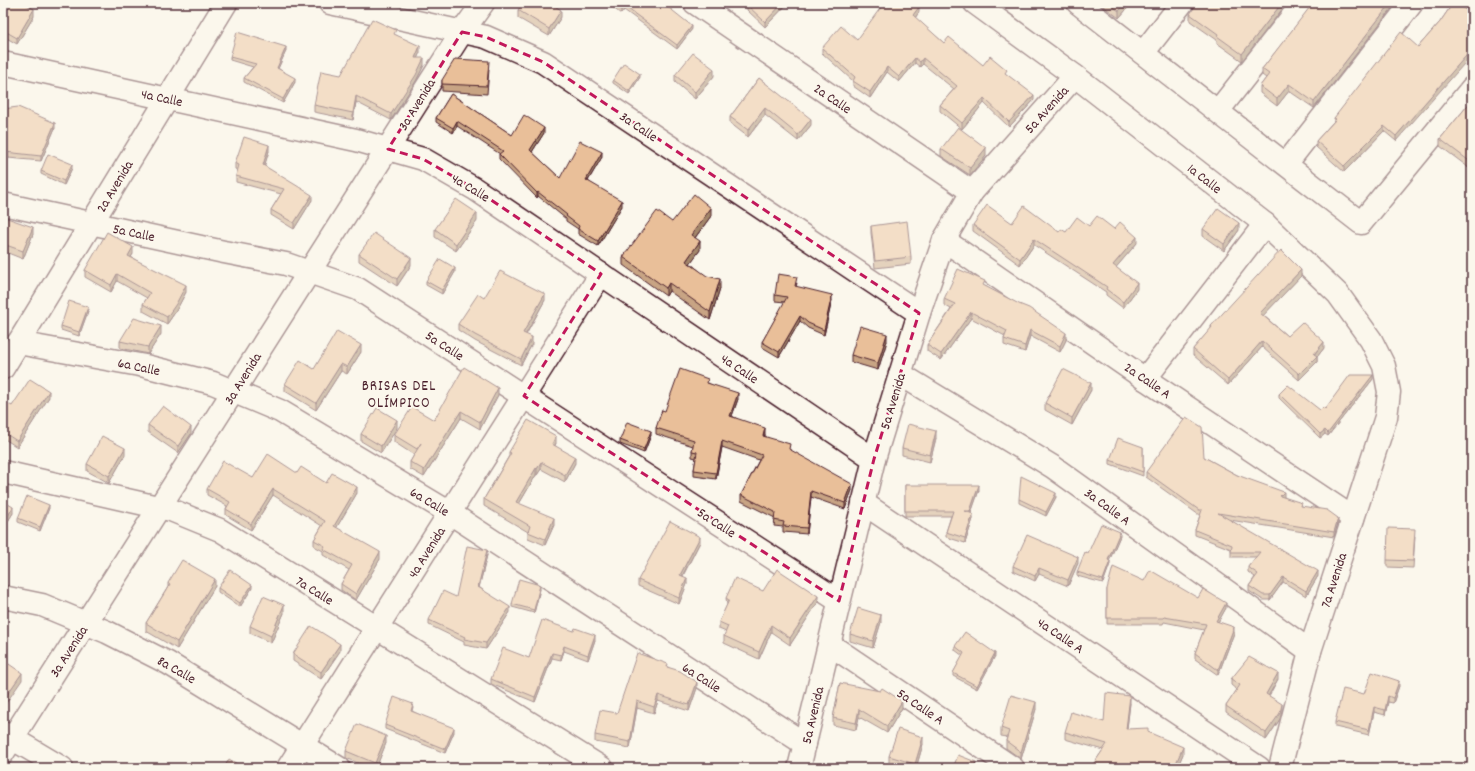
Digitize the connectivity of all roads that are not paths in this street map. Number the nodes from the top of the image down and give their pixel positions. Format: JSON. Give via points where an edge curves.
{"nodes":[{"id":1,"x":226,"y":3,"type":"edge"},
{"id":2,"x":330,"y":3,"type":"edge"},
{"id":3,"x":483,"y":3,"type":"edge"},
{"id":4,"x":695,"y":3,"type":"edge"},
{"id":5,"x":975,"y":3,"type":"edge"},
{"id":6,"x":1078,"y":3,"type":"edge"},
{"id":7,"x":1182,"y":3,"type":"edge"},
{"id":8,"x":1303,"y":3,"type":"edge"},
{"id":9,"x":1412,"y":3,"type":"edge"},
{"id":10,"x":462,"y":32,"type":"junction"},
{"id":11,"x":1143,"y":53,"type":"junction"},
{"id":12,"x":3,"y":63,"type":"edge"},
{"id":13,"x":1075,"y":76,"type":"junction"},
{"id":14,"x":1472,"y":88,"type":"edge"},
{"id":15,"x":168,"y":99,"type":"junction"},
{"id":16,"x":1218,"y":111,"type":"junction"},
{"id":17,"x":388,"y":149,"type":"junction"},
{"id":18,"x":1286,"y":164,"type":"junction"},
{"id":19,"x":972,"y":192,"type":"junction"},
{"id":20,"x":3,"y":204,"type":"edge"},
{"id":21,"x":92,"y":223,"type":"junction"},
{"id":22,"x":1265,"y":224,"type":"junction"},
{"id":23,"x":944,"y":240,"type":"junction"},
{"id":24,"x":309,"y":272,"type":"junction"},
{"id":25,"x":601,"y":274,"type":"junction"},
{"id":26,"x":919,"y":313,"type":"junction"},
{"id":27,"x":18,"y":343,"type":"junction"},
{"id":28,"x":3,"y":368,"type":"edge"},
{"id":29,"x":900,"y":374,"type":"junction"},
{"id":30,"x":1146,"y":379,"type":"junction"},
{"id":31,"x":233,"y":392,"type":"junction"},
{"id":32,"x":1390,"y":392,"type":"joint"},
{"id":33,"x":524,"y":396,"type":"junction"},
{"id":34,"x":874,"y":459,"type":"junction"},
{"id":35,"x":3,"y":472,"type":"edge"},
{"id":36,"x":863,"y":503,"type":"junction"},
{"id":37,"x":160,"y":507,"type":"junction"},
{"id":38,"x":450,"y":513,"type":"junction"},
{"id":39,"x":1353,"y":518,"type":"junction"},
{"id":40,"x":3,"y":597,"type":"edge"},
{"id":41,"x":839,"y":601,"type":"junction"},
{"id":42,"x":86,"y":623,"type":"junction"},
{"id":43,"x":377,"y":628,"type":"junction"},
{"id":44,"x":829,"y":644,"type":"junction"},
{"id":45,"x":1310,"y":651,"type":"junction"},
{"id":46,"x":6,"y":741,"type":"edge"},
{"id":47,"x":805,"y":744,"type":"junction"},
{"id":48,"x":303,"y":746,"type":"junction"},
{"id":49,"x":62,"y":768,"type":"edge"},
{"id":50,"x":288,"y":768,"type":"edge"},
{"id":51,"x":339,"y":768,"type":"edge"},
{"id":52,"x":602,"y":768,"type":"edge"},
{"id":53,"x":799,"y":768,"type":"edge"},
{"id":54,"x":1013,"y":768,"type":"edge"},
{"id":55,"x":1259,"y":768,"type":"edge"},
{"id":56,"x":1280,"y":768,"type":"edge"}],
"edges":[{"from":1,"to":15,"type":"street","name":"2a Avenida"},
{"from":2,"to":10,"type":"street","name":"3a Calle"},
{"from":3,"to":10,"type":"street","name":"3a Avenida"},
{"from":4,"to":19,"type":"street","name":"2a Calle"},
{"from":5,"to":13,"type":"street","name":"1a Calle"},
{"from":6,"to":11,"type":"street"},
{"from":7,"to":11,"type":"street"},
{"from":8,"to":16,"type":"street"},
{"from":9,"to":18,"type":"street"},
{"from":10,"to":17,"type":"street","name":"3a Avenida"},
{"from":10,"to":26,"type":"street","name":"3a Calle","via":[[486,37],[543,62]]},
{"from":11,"to":16,"type":"street"},
{"from":12,"to":15,"type":"street","name":"4a Calle"},
{"from":13,"to":19,"type":"street","name":"5a Avenida"},
{"from":13,"to":22,"type":"street","name":"1a Calle"},
{"from":14,"to":18,"type":"street","via":[[1361,223]]},
{"from":15,"to":17,"type":"street","name":"4a Calle"},
{"from":15,"to":21,"type":"street","name":"2a Avenida"},
{"from":16,"to":18,"type":"street"},
{"from":17,"to":24,"type":"street","name":"3a Avenida"},
{"from":17,"to":25,"type":"street","name":"4a Calle","via":[[422,159],[475,189]]},
{"from":19,"to":23,"type":"street","name":"5a Avenida"},
{"from":20,"to":21,"type":"street","name":"5a Calle"},
{"from":21,"to":24,"type":"street","name":"5a Calle","via":[[286,264]]},
{"from":21,"to":27,"type":"street","name":"2a Avenida"},
{"from":22,"to":30,"type":"street"},
{"from":22,"to":32,"type":"street","name":"1a Calle","via":[[1338,294],[1371,340],[1384,366]]},
{"from":23,"to":26,"type":"street","name":"5a Avenida"},
{"from":23,"to":30,"type":"street","name":"2a Calle A"},
{"from":24,"to":31,"type":"street","name":"3a Avenida"},
{"from":24,"to":33,"type":"street","name":"5a Calle","via":[[358,289]]},
{"from":25,"to":33,"type":"street","name":"4a Avenida"},
{"from":25,"to":34,"type":"street","name":"4a Calle"},
{"from":26,"to":29,"type":"street","name":"5a Avenida"},
{"from":27,"to":28,"type":"street","name":"2a Avenida"},
{"from":27,"to":31,"type":"street","name":"6a Calle","via":[[145,366],[214,383]]},
{"from":29,"to":34,"type":"street","name":"5a Avenida"},
{"from":29,"to":45,"type":"street","name":"3a Calle A","via":[[1053,467]]},
{"from":30,"to":39,"type":"street","name":"2a Calle A"},
{"from":31,"to":37,"type":"street","name":"3a Avenida"},
{"from":31,"to":38,"type":"street","name":"6a Calle","via":[[280,411]]},
{"from":32,"to":39,"type":"street","name":"7a Avenida","via":[[1386,417]]},
{"from":33,"to":38,"type":"street","name":"4a Avenida"},
{"from":33,"to":41,"type":"street","name":"5a Calle"},
{"from":34,"to":36,"type":"street","name":"5a Avenida"},
{"from":35,"to":37,"type":"street","name":"7a Calle"},
{"from":36,"to":41,"type":"street","name":"5a Avenida"},
{"from":36,"to":55,"type":"street","name":"4a Calle A"},
{"from":37,"to":42,"type":"street","name":"3a Avenida"},
{"from":37,"to":43,"type":"street","name":"7a Calle","via":[[220,530]]},
{"from":38,"to":43,"type":"street","name":"4a Avenida"},
{"from":38,"to":47,"type":"street","name":"6a Calle"},
{"from":39,"to":45,"type":"street","name":"7a Avenida"},
{"from":40,"to":42,"type":"street","name":"8a Calle","via":[[42,605]]},
{"from":41,"to":44,"type":"street","name":"5a Avenida"},
{"from":42,"to":46,"type":"street","name":"3a Avenida"},
{"from":42,"to":48,"type":"street","name":"8a Calle","via":[[168,663]]},
{"from":43,"to":48,"type":"street","name":"4a Avenida"},
{"from":43,"to":52,"type":"street","name":"7a Calle"},
{"from":44,"to":47,"type":"street","name":"5a Avenida"},
{"from":44,"to":54,"type":"street","name":"5a Calle A"},
{"from":45,"to":56,"type":"street","name":"7a Avenida"},
{"from":46,"to":49,"type":"street"},
{"from":47,"to":53,"type":"street","name":"5a Avenida"},
{"from":48,"to":50,"type":"street","name":"4a Avenida"},
{"from":48,"to":51,"type":"street","name":"8a Calle"}]}
